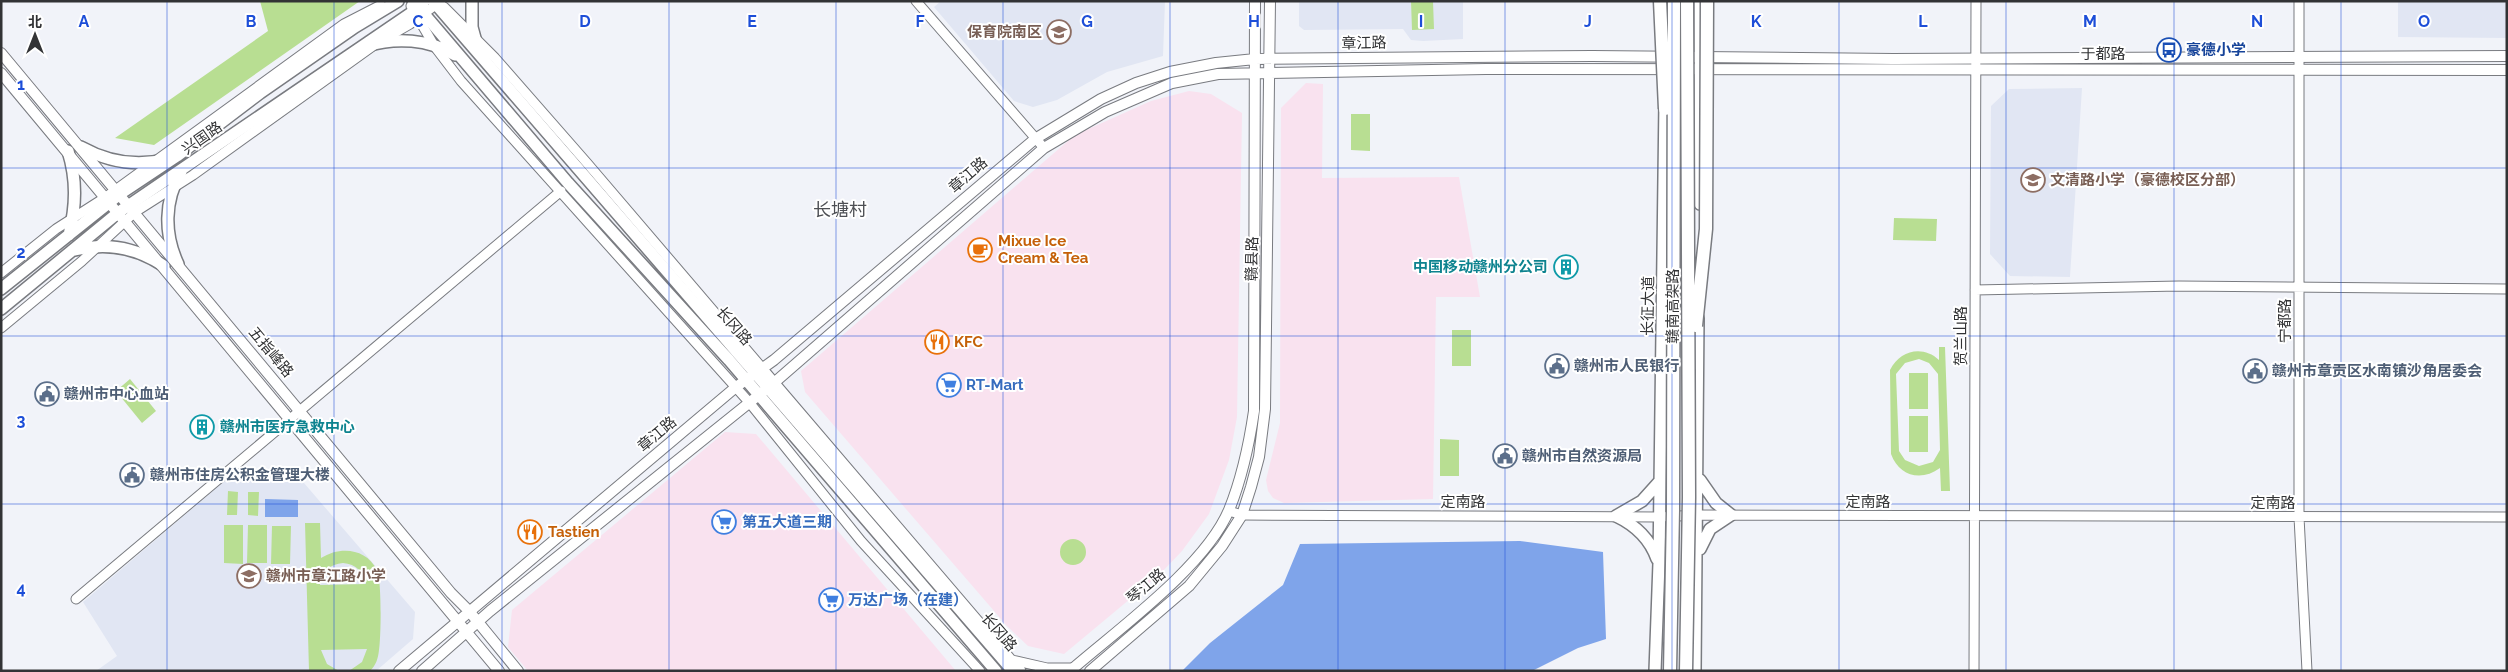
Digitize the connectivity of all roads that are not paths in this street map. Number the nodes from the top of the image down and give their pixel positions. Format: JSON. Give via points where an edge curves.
{"nodes":[{"id":1,"x":398,"y":1,"type":"edge"},
{"id":2,"x":472,"y":1,"type":"edge"},
{"id":3,"x":916,"y":1,"type":"edge"},
{"id":4,"x":1255,"y":1,"type":"edge"},
{"id":5,"x":1270,"y":1,"type":"edge"},
{"id":6,"x":1660,"y":1,"type":"edge"},
{"id":7,"x":1666,"y":1,"type":"edge"},
{"id":8,"x":1674,"y":1,"type":"edge"},
{"id":9,"x":1687,"y":1,"type":"edge"},
{"id":10,"x":1700,"y":1,"type":"edge"},
{"id":11,"x":1707,"y":1,"type":"edge"},
{"id":12,"x":1976,"y":1,"type":"edge"},
{"id":13,"x":2299,"y":1,"type":"edge"},
{"id":14,"x":436,"y":2,"type":"edge"},
{"id":15,"x":382,"y":3,"type":"edge"},
{"id":16,"x":416,"y":9,"type":"edge"},
{"id":17,"x":355,"y":28,"type":"junction"},
{"id":18,"x":473,"y":35,"type":"junction"},
{"id":19,"x":377,"y":43,"type":"junction"},
{"id":20,"x":435,"y":47,"type":"junction"},
{"id":21,"x":351,"y":52,"type":"junction"},
{"id":22,"x":1,"y":53,"type":"edge"},
{"id":23,"x":2507,"y":56,"type":"edge"},
{"id":24,"x":2299,"y":57,"type":"junction"},
{"id":25,"x":482,"y":58,"type":"junction"},
{"id":26,"x":1666,"y":58,"type":"junction"},
{"id":27,"x":1976,"y":58,"type":"junction"},
{"id":28,"x":462,"y":59,"type":"junction"},
{"id":29,"x":1255,"y":59,"type":"junction"},
{"id":30,"x":1269,"y":59,"type":"junction"},
{"id":31,"x":1699,"y":63,"type":"junction"},
{"id":32,"x":2299,"y":69,"type":"junction"},
{"id":33,"x":1666,"y":70,"type":"junction"},
{"id":34,"x":1976,"y":70,"type":"junction"},
{"id":35,"x":2507,"y":70,"type":"edge"},
{"id":36,"x":1,"y":73,"type":"edge"},
{"id":37,"x":1254,"y":74,"type":"junction"},
{"id":38,"x":1269,"y":74,"type":"junction"},
{"id":39,"x":1035,"y":139,"type":"junction"},
{"id":40,"x":81,"y":147,"type":"junction"},
{"id":41,"x":1044,"y":148,"type":"junction"},
{"id":42,"x":68,"y":151,"type":"junction"},
{"id":43,"x":177,"y":156,"type":"junction"},
{"id":44,"x":153,"y":162,"type":"junction"},
{"id":45,"x":183,"y":169,"type":"junction"},
{"id":46,"x":173,"y":188,"type":"junction"},
{"id":47,"x":561,"y":191,"type":"junction"},
{"id":48,"x":118,"y":192,"type":"junction"},
{"id":49,"x":108,"y":199,"type":"junction"},
{"id":50,"x":127,"y":212,"type":"junction"},
{"id":51,"x":73,"y":219,"type":"junction"},
{"id":52,"x":69,"y":235,"type":"junction"},
{"id":53,"x":97,"y":246,"type":"junction"},
{"id":54,"x":74,"y":251,"type":"junction"},
{"id":55,"x":1673,"y":253,"type":"junction"},
{"id":56,"x":178,"y":264,"type":"junction"},
{"id":57,"x":164,"y":266,"type":"junction"},
{"id":58,"x":1,"y":273,"type":"edge"},
{"id":59,"x":2299,"y":287,"type":"junction"},
{"id":60,"x":1,"y":289,"type":"edge"},
{"id":61,"x":2507,"y":289,"type":"edge"},
{"id":62,"x":1975,"y":290,"type":"junction"},
{"id":63,"x":1,"y":309,"type":"edge"},
{"id":64,"x":1,"y":328,"type":"edge"},
{"id":65,"x":755,"y":373,"type":"junction"},
{"id":66,"x":772,"y":384,"type":"junction"},
{"id":67,"x":736,"y":387,"type":"junction"},
{"id":68,"x":1689,"y":388,"type":"junction"},
{"id":69,"x":754,"y":399,"type":"junction"},
{"id":70,"x":299,"y":409,"type":"junction"},
{"id":71,"x":288,"y":419,"type":"junction"},
{"id":72,"x":1698,"y":476,"type":"junction"},
{"id":73,"x":1660,"y":481,"type":"junction"},
{"id":74,"x":1229,"y":512,"type":"junction"},
{"id":75,"x":1242,"y":514,"type":"junction"},
{"id":76,"x":1698,"y":515,"type":"junction"},
{"id":77,"x":1731,"y":515,"type":"junction"},
{"id":78,"x":1616,"y":516,"type":"junction"},
{"id":79,"x":1975,"y":516,"type":"junction"},
{"id":80,"x":1659,"y":517,"type":"junction"},
{"id":81,"x":2299,"y":517,"type":"junction"},
{"id":82,"x":2507,"y":517,"type":"edge"},
{"id":83,"x":1697,"y":560,"type":"junction"},
{"id":84,"x":1659,"y":563,"type":"junction"},
{"id":85,"x":76,"y":599,"type":"dead end"},
{"id":86,"x":469,"y":611,"type":"junction"},
{"id":87,"x":457,"y":620,"type":"junction"},
{"id":88,"x":478,"y":622,"type":"junction"},
{"id":89,"x":467,"y":632,"type":"junction"},
{"id":90,"x":1012,"y":665,"type":"edge"},
{"id":91,"x":1071,"y":669,"type":"edge"},
{"id":92,"x":1091,"y":670,"type":"edge"},
{"id":93,"x":399,"y":671,"type":"edge"},
{"id":94,"x":422,"y":671,"type":"edge"},
{"id":95,"x":499,"y":671,"type":"edge"},
{"id":96,"x":518,"y":671,"type":"edge"},
{"id":97,"x":980,"y":671,"type":"edge"},
{"id":98,"x":996,"y":671,"type":"edge"},
{"id":99,"x":1021,"y":671,"type":"edge"},
{"id":100,"x":1655,"y":671,"type":"edge"},
{"id":101,"x":1670,"y":671,"type":"edge"},
{"id":102,"x":1686,"y":671,"type":"edge"},
{"id":103,"x":1696,"y":671,"type":"edge"},
{"id":104,"x":1974,"y":671,"type":"edge"},
{"id":105,"x":2307,"y":671,"type":"edge"}],
"edges":[{"from":1,"to":17,"type":"main road","name":"兴国路"},
{"from":2,"to":18,"type":"main road"},
{"from":3,"to":39,"type":"street"},
{"from":4,"to":29,"type":"main road","name":"赣县路"},
{"from":5,"to":30,"type":"main road","name":"赣县路"},
{"from":6,"to":55,"type":"highway","bridge":true},
{"from":7,"to":26,"type":"main road","name":"长征大道"},
{"from":8,"to":55,"type":"highway","name":"赣南高架路","bridge":true},
{"from":9,"to":68,"type":"highway","name":"赣南高架路","bridge":true},
{"from":10,"to":31,"type":"main road"},
{"from":11,"to":68,"type":"highway","bridge":true,"via":[[1706,229]]},
{"from":12,"to":27,"type":"street","name":"贺兰山路"},
{"from":13,"to":24,"type":"street","name":"宁都路"},
{"from":14,"to":16,"type":"main road","name":"兴国路"},
{"from":14,"to":18,"type":"street"},
{"from":14,"to":25,"type":"main road","name":"长冈路"},
{"from":15,"to":17,"type":"main road","via":[[374,14]]},
{"from":15,"to":44,"type":"street","via":[[344,24]]},
{"from":16,"to":19,"type":"street"},
{"from":16,"to":20,"type":"street"},
{"from":16,"to":21,"type":"main road","name":"兴国路"},
{"from":16,"to":28,"type":"main road","name":"长冈路"},
{"from":17,"to":43,"type":"main road","name":"兴国路","via":[[260,93]]},
{"from":18,"to":25,"type":"main road"},
{"from":18,"to":65,"type":"street","via":[[587,163]]},
{"from":19,"to":20,"type":"main road","via":[[409,41]]},
{"from":19,"to":21,"type":"main road"},
{"from":19,"to":46,"type":"street"},
{"from":20,"to":28,"type":"main road"},
{"from":20,"to":47,"type":"street","via":[[461,81]]},
{"from":21,"to":45,"type":"main road","name":"兴国路"},
{"from":22,"to":40,"type":"main road","name":"五指峰路"},
{"from":23,"to":24,"type":"main road","name":"于都路"},
{"from":24,"to":27,"type":"main road","name":"于都路"},
{"from":24,"to":32,"type":"street","name":"宁都路"},
{"from":25,"to":65,"type":"main road","name":"长冈路"},
{"from":26,"to":30,"type":"main road","name":"章江路"},
{"from":26,"to":31,"type":"main road","name":"章江路"},
{"from":26,"to":33,"type":"main road","name":"长征大道"},
{"from":27,"to":31,"type":"main road","name":"于都路"},
{"from":27,"to":34,"type":"street","name":"贺兰山路"},
{"from":28,"to":65,"type":"main road","name":"长冈路","via":[[568,183]]},
{"from":29,"to":30,"type":"main road","name":"章江路"},
{"from":29,"to":37,"type":"main road","name":"赣县路"},
{"from":29,"to":39,"type":"main road","name":"章江路","via":[[1170,72],[1136,84],[1101,99]]},
{"from":30,"to":38,"type":"main road","name":"赣县路"},
{"from":31,"to":33,"type":"main road","name":"章江路"},
{"from":31,"to":34,"type":"main road","name":"于都路"},
{"from":31,"to":72,"type":"main road"},
{"from":32,"to":34,"type":"main road","name":"于都路"},
{"from":32,"to":35,"type":"main road","name":"于都路"},
{"from":32,"to":59,"type":"street","name":"宁都路"},
{"from":33,"to":38,"type":"main road","name":"章江路","via":[[1486,69]]},
{"from":33,"to":73,"type":"main road","name":"长征大道"},
{"from":34,"to":62,"type":"street","name":"贺兰山路"},
{"from":36,"to":42,"type":"main road","name":"五指峰路"},
{"from":37,"to":38,"type":"main road","name":"章江路"},
{"from":37,"to":41,"type":"main road","name":"章江路","via":[[1218,74],[1172,83],[1105,112]]},
{"from":37,"to":74,"type":"main road","name":"赣县路","via":[[1254,411],[1248,453]]},
{"from":38,"to":75,"type":"main road","name":"赣县路","via":[[1265,409],[1259,458]]},
{"from":39,"to":41,"type":"street"},
{"from":39,"to":65,"type":"main road","name":"章江路"},
{"from":40,"to":44,"type":"main road","via":[[100,157],[121,162]]},
{"from":40,"to":48,"type":"main road","name":"五指峰路"},
{"from":41,"to":66,"type":"main road","name":"章江路"},
{"from":42,"to":49,"type":"main road","name":"五指峰路"},
{"from":42,"to":51,"type":"main road","via":[[75,183]]},
{"from":43,"to":44,"type":"main road"},
{"from":43,"to":48,"type":"main road","name":"兴国路"},
{"from":44,"to":48,"type":"street"},
{"from":45,"to":46,"type":"main road"},
{"from":45,"to":50,"type":"main road","name":"兴国路"},
{"from":46,"to":50,"type":"street"},
{"from":46,"to":56,"type":"main road","via":[[167,226]]},
{"from":47,"to":67,"type":"street"},
{"from":47,"to":70,"type":"street"},
{"from":48,"to":49,"type":"main road","name":"兴国路"},
{"from":48,"to":50,"type":"main road","name":"五指峰路"},
{"from":49,"to":50,"type":"main road","name":"五指峰路"},
{"from":49,"to":51,"type":"street"},
{"from":49,"to":52,"type":"main road","name":"兴国路"},
{"from":50,"to":53,"type":"street"},
{"from":50,"to":54,"type":"main road","name":"兴国路"},
{"from":50,"to":56,"type":"main road","name":"五指峰路"},
{"from":50,"to":57,"type":"main road","name":"五指峰路"},
{"from":51,"to":52,"type":"main road"},
{"from":51,"to":58,"type":"street"},
{"from":52,"to":60,"type":"main road","name":"兴国路"},
{"from":53,"to":54,"type":"main road"},
{"from":53,"to":57,"type":"main road","via":[[132,250]]},
{"from":53,"to":64,"type":"street"},
{"from":54,"to":63,"type":"main road","name":"兴国路"},
{"from":55,"to":101,"type":"highway","name":"赣南高架路","bridge":true},
{"from":56,"to":70,"type":"main road","name":"五指峰路"},
{"from":57,"to":71,"type":"main road","name":"五指峰路"},
{"from":59,"to":61,"type":"street"},
{"from":59,"to":62,"type":"street","via":[[2094,286]]},
{"from":59,"to":81,"type":"street","name":"宁都路"},
{"from":62,"to":79,"type":"street","name":"贺兰山路"},
{"from":65,"to":66,"type":"main road","name":"长冈路"},
{"from":65,"to":67,"type":"main road","name":"章江路"},
{"from":65,"to":69,"type":"main road","name":"长冈路"},
{"from":66,"to":69,"type":"main road","name":"章江路"},
{"from":66,"to":90,"type":"main road","name":"长冈路"},
{"from":67,"to":69,"type":"street"},
{"from":67,"to":86,"type":"main road","name":"章江路"},
{"from":68,"to":102,"type":"highway","name":"赣南高架路","bridge":true},
{"from":69,"to":88,"type":"main road","name":"章江路"},
{"from":69,"to":97,"type":"street","via":[[862,541]]},
{"from":69,"to":98,"type":"main road","name":"长冈路"},
{"from":70,"to":71,"type":"street"},
{"from":70,"to":86,"type":"main road","name":"五指峰路"},
{"from":71,"to":85,"type":"street"},
{"from":71,"to":87,"type":"main road","name":"五指峰路"},
{"from":72,"to":76,"type":"main road"},
{"from":72,"to":77,"type":"main road","via":[[1709,496]]},
{"from":73,"to":78,"type":"main road","via":[[1642,501]]},
{"from":73,"to":80,"type":"main road","name":"长征大道"},
{"from":74,"to":75,"type":"street","name":"定南路"},
{"from":74,"to":91,"type":"main road","name":"琴江路","via":[[1181,576]]},
{"from":75,"to":78,"type":"street","name":"定南路"},
{"from":75,"to":92,"type":"main road","name":"琴江路","via":[[1222,546],[1189,586]]},
{"from":76,"to":77,"type":"street","name":"定南路"},
{"from":76,"to":80,"type":"street","name":"定南路"},
{"from":76,"to":83,"type":"main road"},
{"from":77,"to":79,"type":"street","name":"定南路"},
{"from":77,"to":83,"type":"main road","via":[[1715,524],[1706,534]]},
{"from":78,"to":80,"type":"street","name":"定南路"},
{"from":78,"to":84,"type":"main road","via":[[1645,538]]},
{"from":79,"to":81,"type":"street","name":"定南路"},
{"from":79,"to":104,"type":"street","name":"贺兰山路"},
{"from":80,"to":84,"type":"main road","name":"长征大道"},
{"from":81,"to":82,"type":"street","name":"定南路"},
{"from":81,"to":105,"type":"street","name":"宁都路"},
{"from":83,"to":103,"type":"main road"},
{"from":84,"to":100,"type":"main road","name":"长征大道"},
{"from":86,"to":87,"type":"main road","name":"章江路"},
{"from":86,"to":88,"type":"main road","name":"五指峰路"},
{"from":87,"to":89,"type":"main road","name":"五指峰路"},
{"from":87,"to":93,"type":"main road","name":"章江路"},
{"from":88,"to":89,"type":"main road","name":"章江路"},
{"from":88,"to":96,"type":"main road","name":"五指峰路"},
{"from":89,"to":94,"type":"main road","name":"章江路"},
{"from":89,"to":95,"type":"main road","name":"五指峰路"},
{"from":90,"to":91,"type":"street"},
{"from":90,"to":99,"type":"street"}]}
